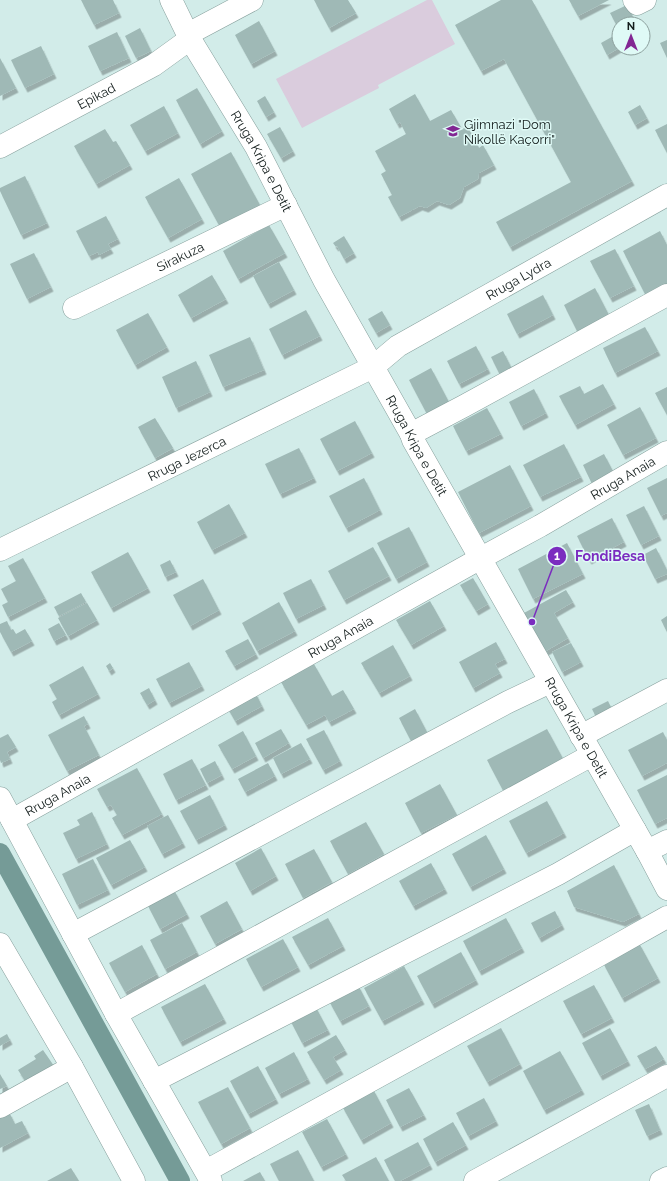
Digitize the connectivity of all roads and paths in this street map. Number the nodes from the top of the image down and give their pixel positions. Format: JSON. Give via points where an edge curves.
{"nodes":[{"id":1,"x":171,"y":0,"type":"edge"},
{"id":2,"x":252,"y":0,"type":"edge"},
{"id":3,"x":634,"y":0,"type":"edge"},
{"id":4,"x":645,"y":0,"type":"edge"},
{"id":5,"x":189,"y":36,"type":"junction"},
{"id":6,"x":0,"y":147,"type":"edge"},
{"id":7,"x":667,"y":195,"type":"edge"},
{"id":8,"x":286,"y":205,"type":"junction"},
{"id":9,"x":667,"y":295,"type":"edge"},
{"id":10,"x":74,"y":308,"type":"dead end"},
{"id":11,"x":373,"y":366,"type":"junction"},
{"id":12,"x":410,"y":434,"type":"junction"},
{"id":13,"x":667,"y":452,"type":"edge"},
{"id":14,"x":0,"y":550,"type":"edge"},
{"id":15,"x":481,"y":558,"type":"junction"},
{"id":16,"x":550,"y":682,"type":"junction"},
{"id":17,"x":667,"y":690,"type":"edge"},
{"id":18,"x":581,"y":736,"type":"junction"},
{"id":19,"x":592,"y":755,"type":"junction"},
{"id":20,"x":0,"y":798,"type":"edge"},
{"id":21,"x":12,"y":820,"type":"junction"},
{"id":22,"x":635,"y":830,"type":"junction"},
{"id":23,"x":667,"y":841,"type":"edge"},
{"id":24,"x":647,"y":851,"type":"junction"},
{"id":25,"x":667,"y":890,"type":"edge"},
{"id":26,"x":667,"y":917,"type":"edge"},
{"id":27,"x":73,"y":934,"type":"junction"},
{"id":28,"x":1,"y":948,"type":"edge"},
{"id":29,"x":116,"y":1014,"type":"junction"},
{"id":30,"x":72,"y":1067,"type":"junction"},
{"id":31,"x":667,"y":1076,"type":"edge"},
{"id":32,"x":154,"y":1081,"type":"junction"},
{"id":33,"x":0,"y":1107,"type":"edge"},
{"id":34,"x":208,"y":1176,"type":"edge"},
{"id":35,"x":667,"y":1178,"type":"edge"},
{"id":36,"x":134,"y":1181,"type":"edge"},
{"id":37,"x":475,"y":1181,"type":"edge"},
{"id":38,"x":661,"y":1181,"type":"edge"}],
"edges":[{"from":1,"to":5,"type":"street","name":"Rruga Kripa e Detit"},
{"from":2,"to":5,"type":"street","name":"Epikad"},
{"from":3,"to":4,"type":"street","via":[[637,4]]},
{"from":5,"to":6,"type":"street","name":"Epikad","via":[[154,65]]},
{"from":5,"to":8,"type":"street","name":"Rruga Kripa e Detit","via":[[256,147]]},
{"from":7,"to":11,"type":"street","name":"Rruga Lydra","via":[[398,346]]},
{"from":8,"to":10,"type":"street","name":"Sirakuza"},
{"from":8,"to":11,"type":"street","name":"Rruga Kripa e Detit","via":[[324,280]]},
{"from":9,"to":12,"type":"street"},
{"from":11,"to":12,"type":"street","name":"Rruga Kripa e Detit"},
{"from":11,"to":14,"type":"street","name":"Rruga Jezerca"},
{"from":12,"to":15,"type":"street","name":"Rruga Kripa e Detit"},
{"from":13,"to":15,"type":"street","name":"Rruga Anaia"},
{"from":15,"to":16,"type":"street","name":"Rruga Kripa e Detit"},
{"from":15,"to":21,"type":"street","name":"Rruga Anaia"},
{"from":16,"to":18,"type":"street","name":"Rruga Kripa e Detit"},
{"from":16,"to":27,"type":"street"},
{"from":17,"to":18,"type":"street"},
{"from":18,"to":19,"type":"street","name":"Rruga Kripa e Detit"},
{"from":19,"to":22,"type":"street","name":"Rruga Kripa e Detit"},
{"from":19,"to":29,"type":"street"},
{"from":20,"to":21,"type":"street"},
{"from":21,"to":27,"type":"street"},
{"from":22,"to":24,"type":"street","name":"Rruga Kripa e Detit"},
{"from":22,"to":32,"type":"street","via":[[550,878]]},
{"from":23,"to":24,"type":"street"},
{"from":24,"to":25,"type":"street","name":"Rruga Kripa e Detit"},
{"from":26,"to":34,"type":"street"},
{"from":27,"to":29,"type":"street"},
{"from":28,"to":30,"type":"street"},
{"from":29,"to":32,"type":"street"},
{"from":30,"to":33,"type":"street"},
{"from":30,"to":36,"type":"street"},
{"from":31,"to":37,"type":"street"},
{"from":32,"to":34,"type":"street"},
{"from":35,"to":38,"type":"street"}]}
